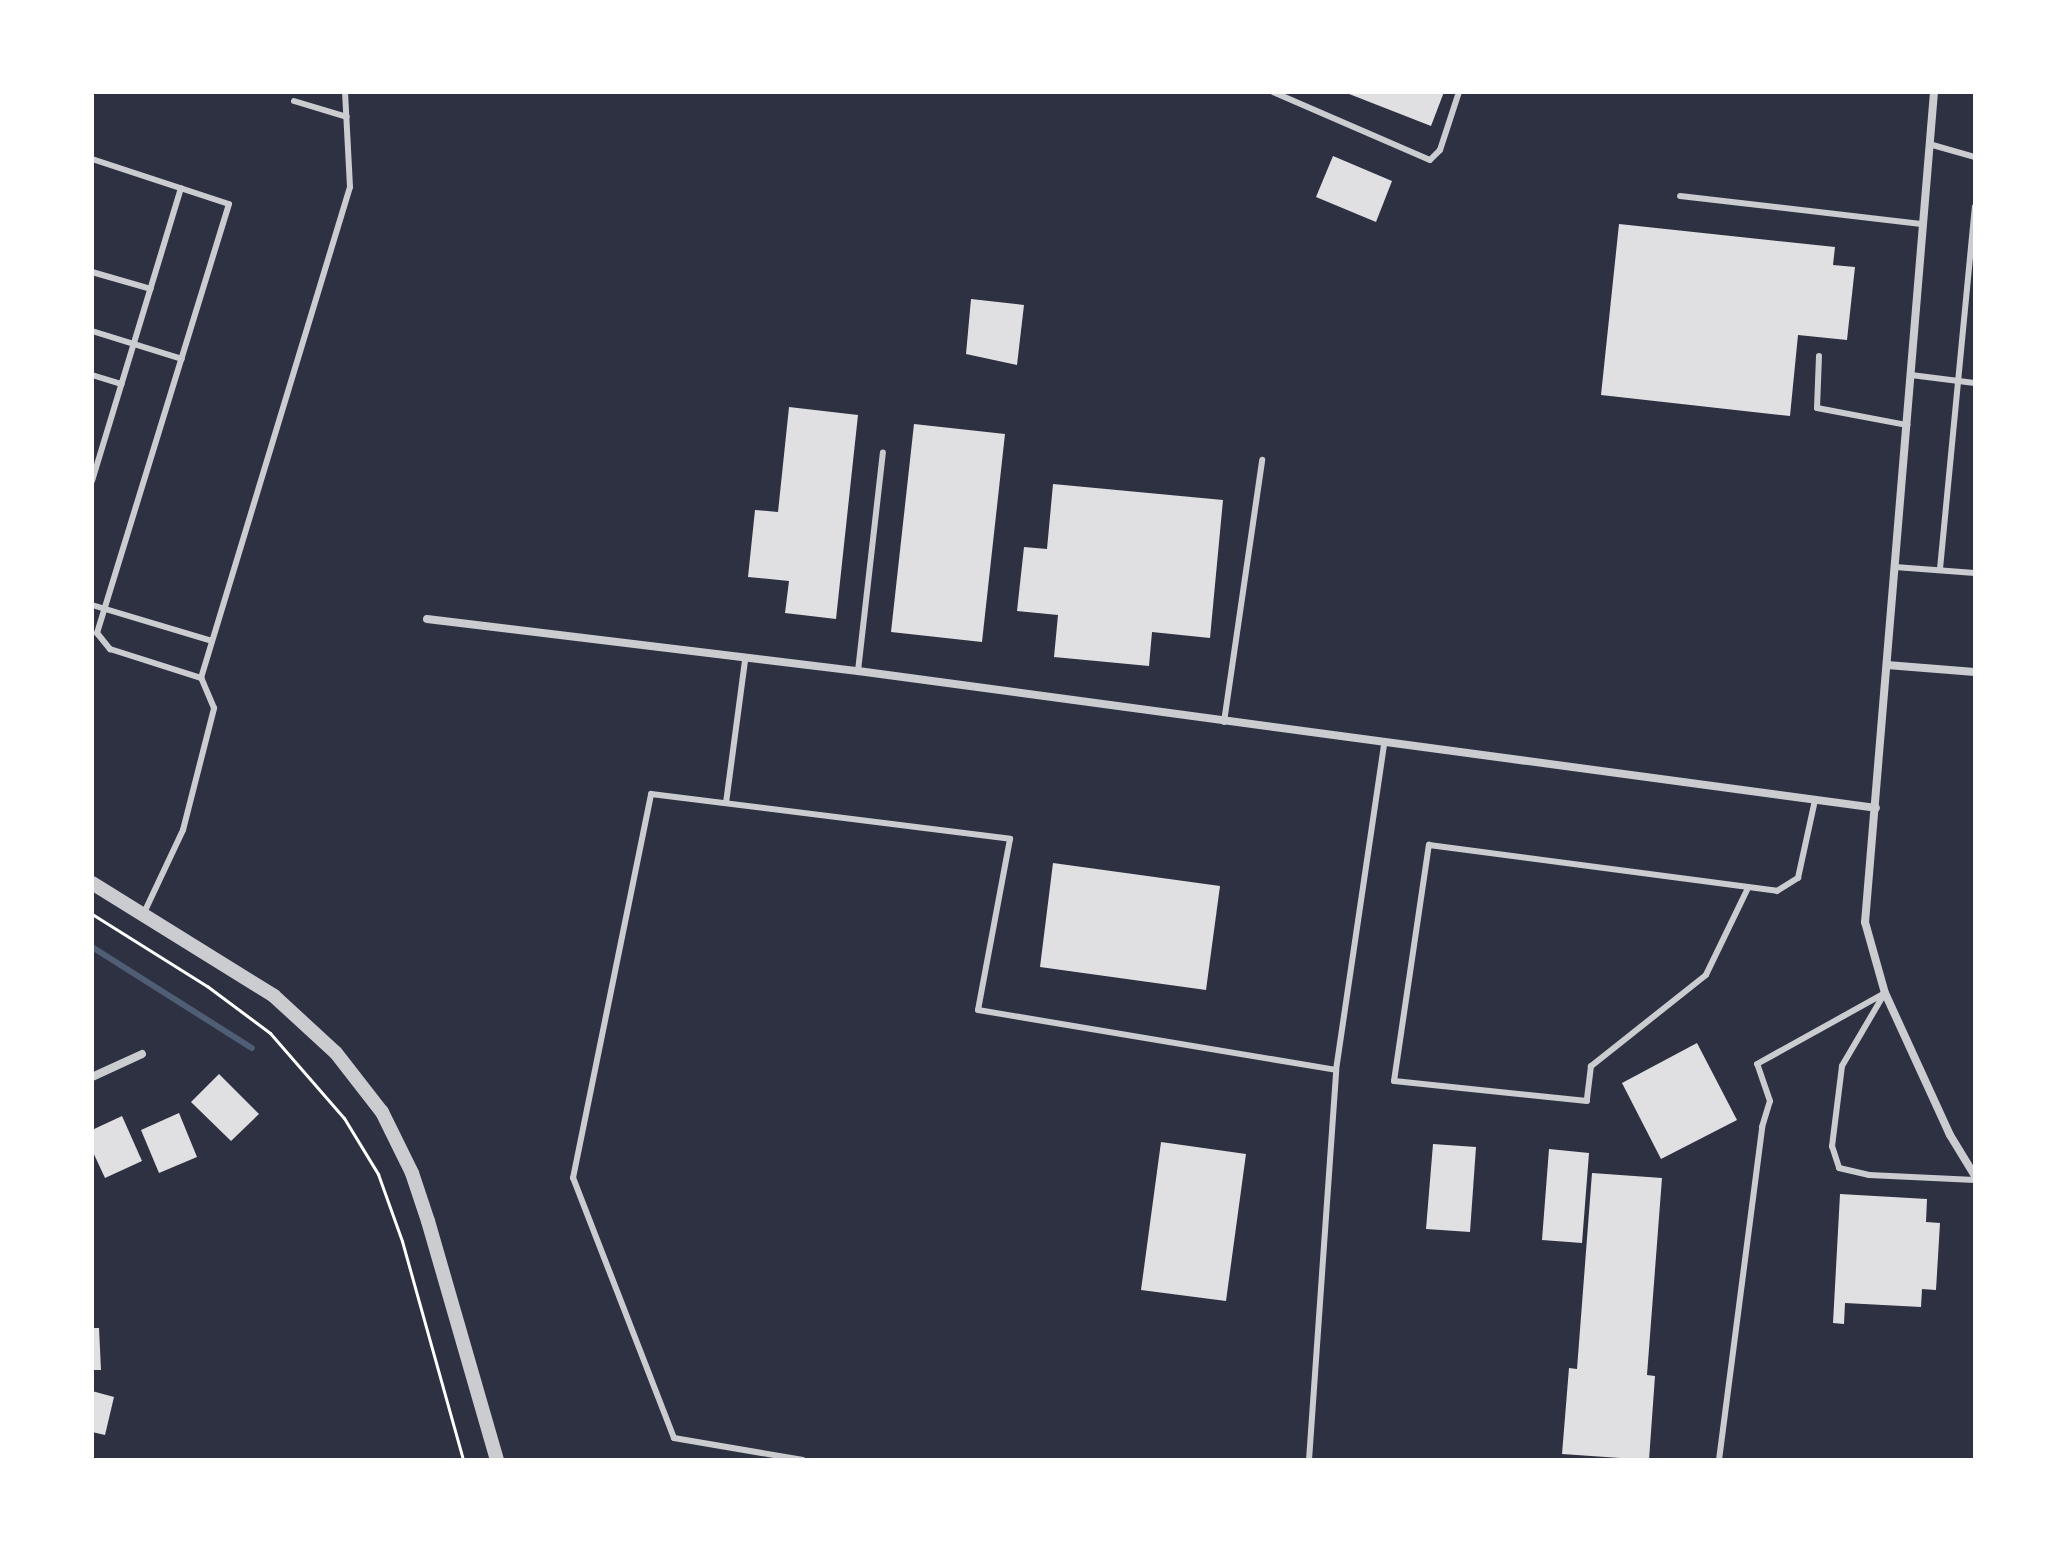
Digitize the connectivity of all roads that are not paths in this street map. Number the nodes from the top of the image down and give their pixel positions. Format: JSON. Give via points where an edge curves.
{"nodes":[{"id":1,"x":345,"y":92,"type":"edge"},
{"id":2,"x":1273,"y":92,"type":"edge"},
{"id":3,"x":1459,"y":92,"type":"edge"},
{"id":4,"x":1934,"y":92,"type":"edge"},
{"id":5,"x":294,"y":101,"type":"dead end"},
{"id":6,"x":347,"y":117,"type":"junction"},
{"id":7,"x":1929,"y":144,"type":"junction"},
{"id":8,"x":1975,"y":157,"type":"edge"},
{"id":9,"x":92,"y":159,"type":"edge"},
{"id":10,"x":181,"y":188,"type":"junction"},
{"id":11,"x":1680,"y":196,"type":"dead end"},
{"id":12,"x":1975,"y":207,"type":"edge"},
{"id":13,"x":1923,"y":224,"type":"junction"},
{"id":14,"x":95,"y":272,"type":"edge"},
{"id":15,"x":92,"y":281,"type":"edge"},
{"id":16,"x":151,"y":289,"type":"junction"},
{"id":17,"x":92,"y":331,"type":"edge"},
{"id":18,"x":134,"y":345,"type":"junction"},
{"id":19,"x":1819,"y":356,"type":"dead end"},
{"id":20,"x":182,"y":359,"type":"junction"},
{"id":21,"x":92,"y":375,"type":"edge"},
{"id":22,"x":1911,"y":375,"type":"junction"},
{"id":23,"x":1958,"y":381,"type":"junction"},
{"id":24,"x":1975,"y":383,"type":"edge"},
{"id":25,"x":122,"y":384,"type":"junction"},
{"id":26,"x":1907,"y":425,"type":"junction"},
{"id":27,"x":883,"y":452,"type":"dead end"},
{"id":28,"x":1262,"y":460,"type":"dead end"},
{"id":29,"x":94,"y":466,"type":"edge"},
{"id":30,"x":92,"y":481,"type":"edge"},
{"id":31,"x":1895,"y":567,"type":"junction"},
{"id":32,"x":1940,"y":569,"type":"junction"},
{"id":33,"x":1975,"y":573,"type":"edge"},
{"id":34,"x":92,"y":605,"type":"edge"},
{"id":35,"x":104,"y":609,"type":"junction"},
{"id":36,"x":427,"y":619,"type":"dead end"},
{"id":37,"x":212,"y":641,"type":"junction"},
{"id":38,"x":745,"y":661,"type":"junction"},
{"id":39,"x":1887,"y":665,"type":"junction"},
{"id":40,"x":858,"y":671,"type":"junction"},
{"id":41,"x":1975,"y":672,"type":"edge"},
{"id":42,"x":201,"y":678,"type":"junction"},
{"id":43,"x":1224,"y":722,"type":"junction"},
{"id":44,"x":1384,"y":744,"type":"junction"},
{"id":45,"x":1815,"y":800,"type":"junction"},
{"id":46,"x":726,"y":803,"type":"junction"},
{"id":47,"x":1876,"y":808,"type":"junction"},
{"id":48,"x":92,"y":883,"type":"edge"},
{"id":49,"x":1747,"y":890,"type":"junction"},
{"id":50,"x":143,"y":915,"type":"junction"},
{"id":51,"x":1885,"y":993,"type":"junction"},
{"id":52,"x":142,"y":1054,"type":"dead end"},
{"id":53,"x":1336,"y":1070,"type":"junction"},
{"id":54,"x":92,"y":1077,"type":"edge"},
{"id":55,"x":1975,"y":1178,"type":"edge"},
{"id":56,"x":497,"y":1460,"type":"edge"},
{"id":57,"x":803,"y":1460,"type":"edge"},
{"id":58,"x":1309,"y":1460,"type":"edge"},
{"id":59,"x":1719,"y":1460,"type":"edge"}],
"edges":[{"from":1,"to":6,"type":"lane"},
{"from":2,"to":3,"type":"lane","via":[[1430,160],[1440,150]]},
{"from":4,"to":7,"type":"street"},
{"from":5,"to":6,"type":"lane"},
{"from":6,"to":37,"type":"lane","via":[[347,199]]},
{"from":7,"to":8,"type":"lane"},
{"from":7,"to":13,"type":"street"},
{"from":9,"to":10,"type":"lane"},
{"from":10,"to":16,"type":"lane"},
{"from":10,"to":20,"type":"lane","via":[[229,204]]},
{"from":11,"to":13,"type":"lane"},
{"from":12,"to":23,"type":"lane"},
{"from":13,"to":22,"type":"street"},
{"from":14,"to":15,"type":"lane"},
{"from":14,"to":16,"type":"lane"},
{"from":16,"to":18,"type":"lane"},
{"from":17,"to":18,"type":"lane"},
{"from":18,"to":20,"type":"lane"},
{"from":18,"to":25,"type":"lane"},
{"from":19,"to":26,"type":"lane","via":[[1817,408]]},
{"from":20,"to":35,"type":"lane"},
{"from":21,"to":25,"type":"lane"},
{"from":22,"to":23,"type":"lane"},
{"from":22,"to":26,"type":"street"},
{"from":23,"to":24,"type":"lane"},
{"from":23,"to":32,"type":"lane"},
{"from":25,"to":29,"type":"lane"},
{"from":26,"to":31,"type":"street"},
{"from":27,"to":40,"type":"lane"},
{"from":28,"to":43,"type":"lane"},
{"from":29,"to":30,"type":"lane"},
{"from":31,"to":32,"type":"lane"},
{"from":31,"to":39,"type":"street"},
{"from":32,"to":33,"type":"lane"},
{"from":34,"to":35,"type":"lane"},
{"from":35,"to":37,"type":"lane"},
{"from":35,"to":42,"type":"lane","via":[[97,633],[110,649]]},
{"from":36,"to":38,"type":"street"},
{"from":37,"to":42,"type":"lane"},
{"from":38,"to":40,"type":"street"},
{"from":38,"to":46,"type":"lane"},
{"from":39,"to":41,"type":"street"},
{"from":39,"to":47,"type":"street"},
{"from":40,"to":43,"type":"street"},
{"from":42,"to":50,"type":"lane","via":[[214,708],[183,830]]},
{"from":43,"to":44,"type":"street"},
{"from":44,"to":45,"type":"street"},
{"from":44,"to":53,"type":"lane"},
{"from":45,"to":47,"type":"street"},
{"from":45,"to":49,"type":"lane","via":[[1798,878],[1777,891]]},
{"from":46,"to":53,"type":"lane","via":[[1010,839],[978,1010]]},
{"from":46,"to":57,"type":"lane","via":[[651,794],[573,1178],[674,1438]]},
{"from":47,"to":51,"type":"street","via":[[1865,922]]},
{"from":48,"to":50,"type":"street"},
{"from":49,"to":49,"type":"lane","via":[[1429,845],[1394,1081],[1587,1101],[1591,1066],[1706,975]]},
{"from":50,"to":56,"type":"street","via":[[305,1022],[382,1112],[420,1197]]},
{"from":51,"to":55,"type":"street"},
{"from":51,"to":55,"type":"lane","via":[[1842,1066],[1832,1146],[1839,1168],[1869,1175]]},
{"from":51,"to":59,"type":"lane","via":[[1757,1064],[1770,1101],[1762,1127]]},
{"from":52,"to":54,"type":"street"},
{"from":53,"to":58,"type":"lane"}]}
